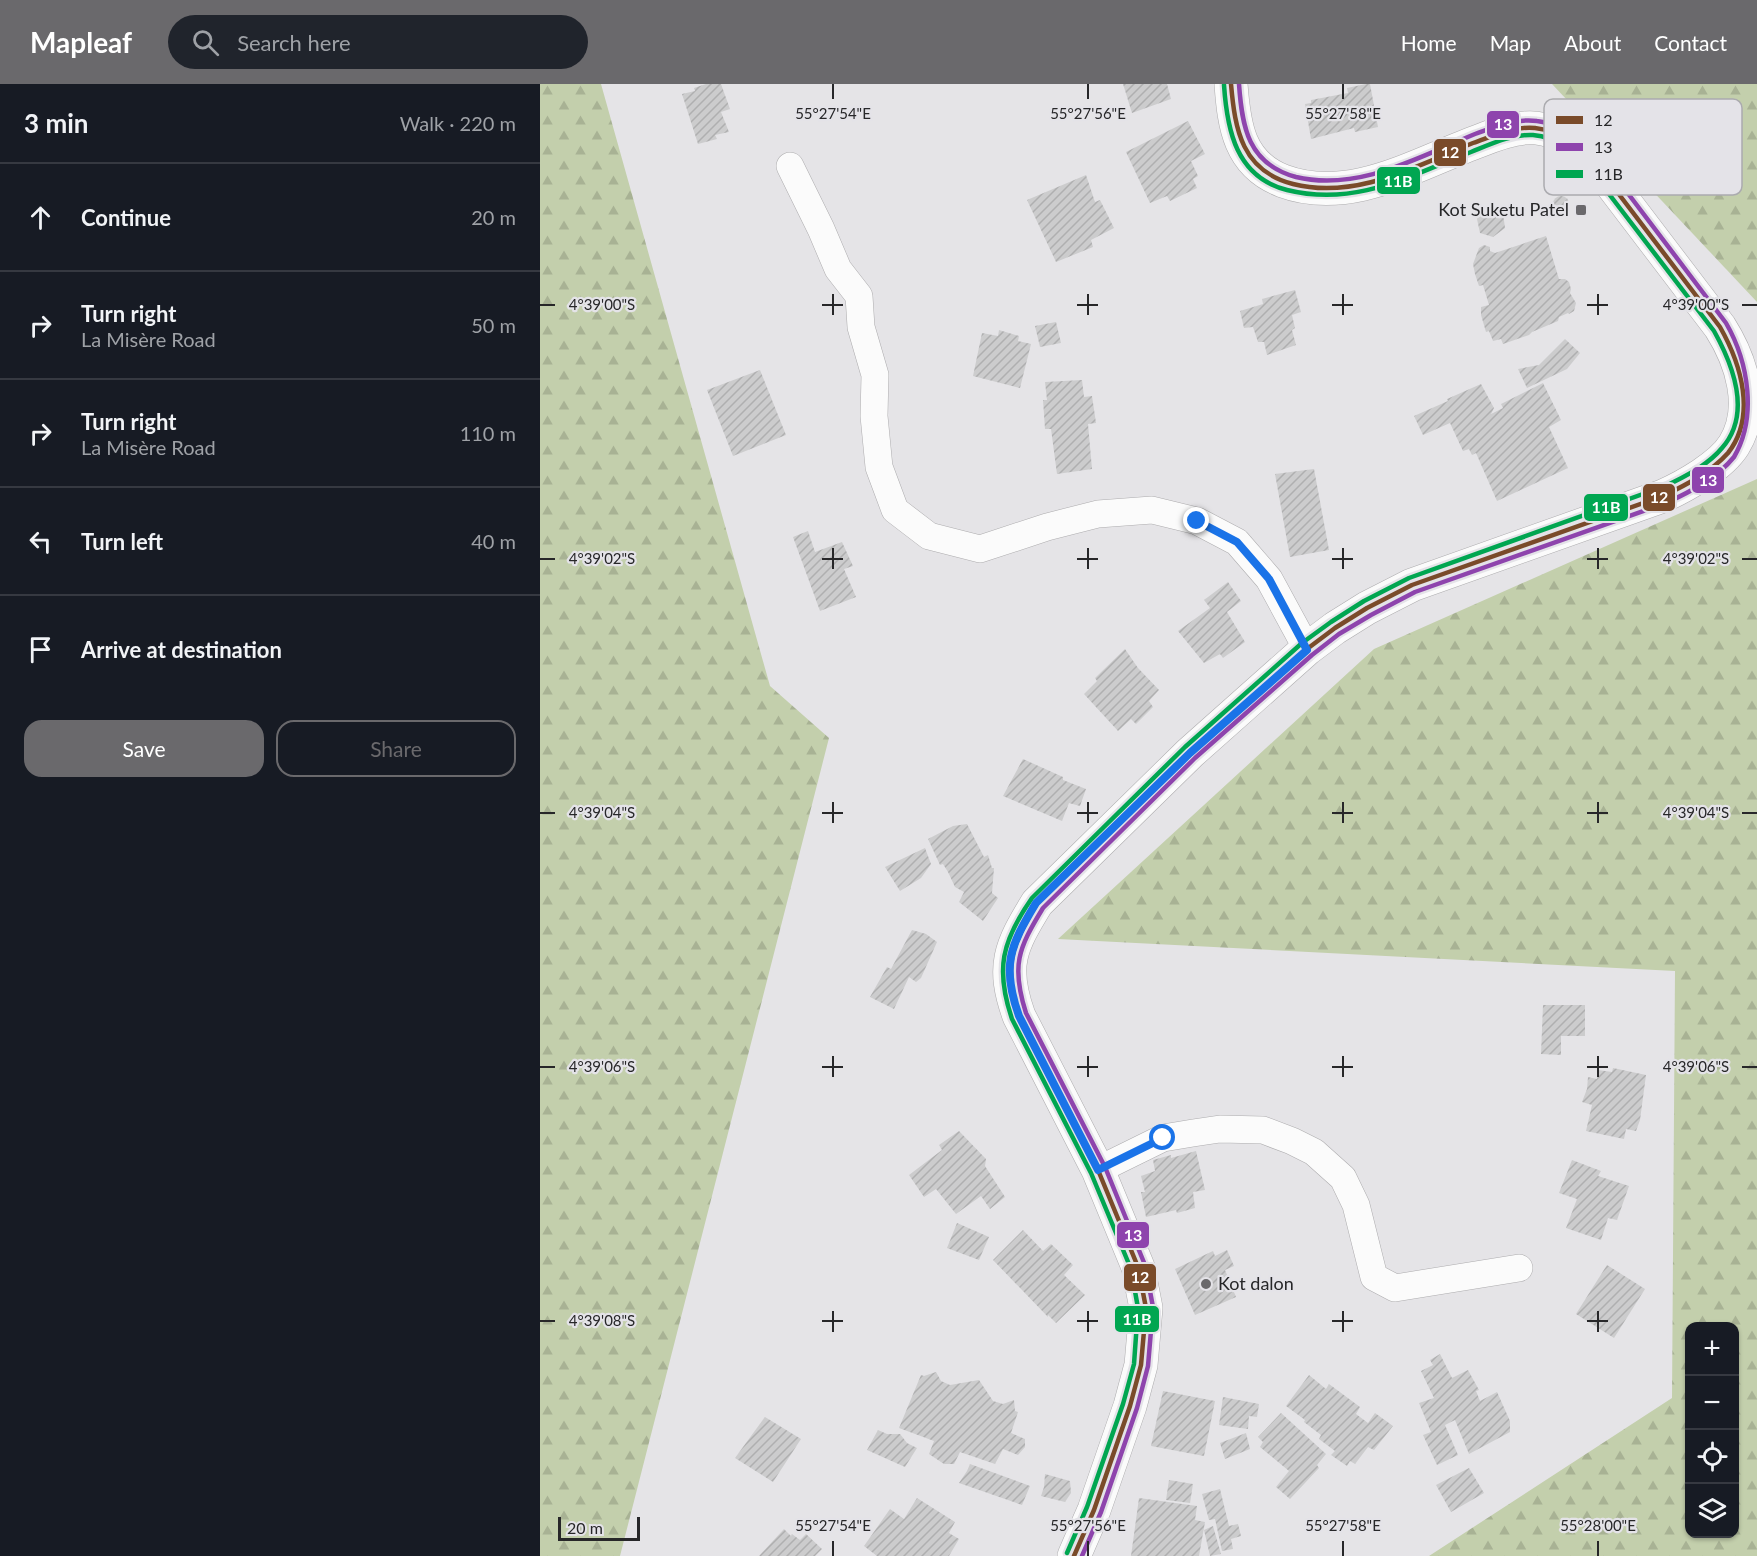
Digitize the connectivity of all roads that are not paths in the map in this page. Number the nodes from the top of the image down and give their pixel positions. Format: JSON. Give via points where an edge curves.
{"nodes":[{"id":1,"x":1231,"y":84,"type":"edge"},
{"id":2,"x":1544,"y":130,"type":"edge"},
{"id":3,"x":790,"y":166,"type":"dead end"},
{"id":4,"x":1620,"y":195,"type":"edge"},
{"id":5,"x":1307,"y":650,"type":"junction"},
{"id":6,"x":1098,"y":1170,"type":"junction"},
{"id":7,"x":1519,"y":1268,"type":"dead end"},
{"id":8,"x":1074,"y":1556,"type":"edge"}],
"edges":[{"from":1,"to":2,"type":"main road","via":[[1239,139],[1250,158],[1269,176],[1311,188],[1338,188],[1393,176],[1503,132]]},
{"from":3,"to":5,"type":"street","via":[[838,269],[859,296],[861,327],[875,375],[879,467],[895,510],[929,536],[980,549],[1098,514],[1152,510],[1197,521],[1237,542],[1269,579]]},
{"from":4,"to":5,"type":"main road","via":[[1730,343],[1743,377],[1745,400],[1742,426],[1734,446],[1690,483],[1664,496],[1412,585],[1367,608]]},
{"from":5,"to":6,"type":"main road","via":[[1190,753],[1036,903],[1011,951],[1009,972],[1019,1016]]},
{"from":6,"to":7,"type":"street","via":[[1163,1138],[1220,1129],[1263,1130],[1314,1152],[1343,1178],[1356,1205],[1374,1277],[1395,1288]]},
{"from":6,"to":8,"type":"main road","via":[[1138,1266],[1146,1308],[1141,1365],[1130,1407]]}]}
